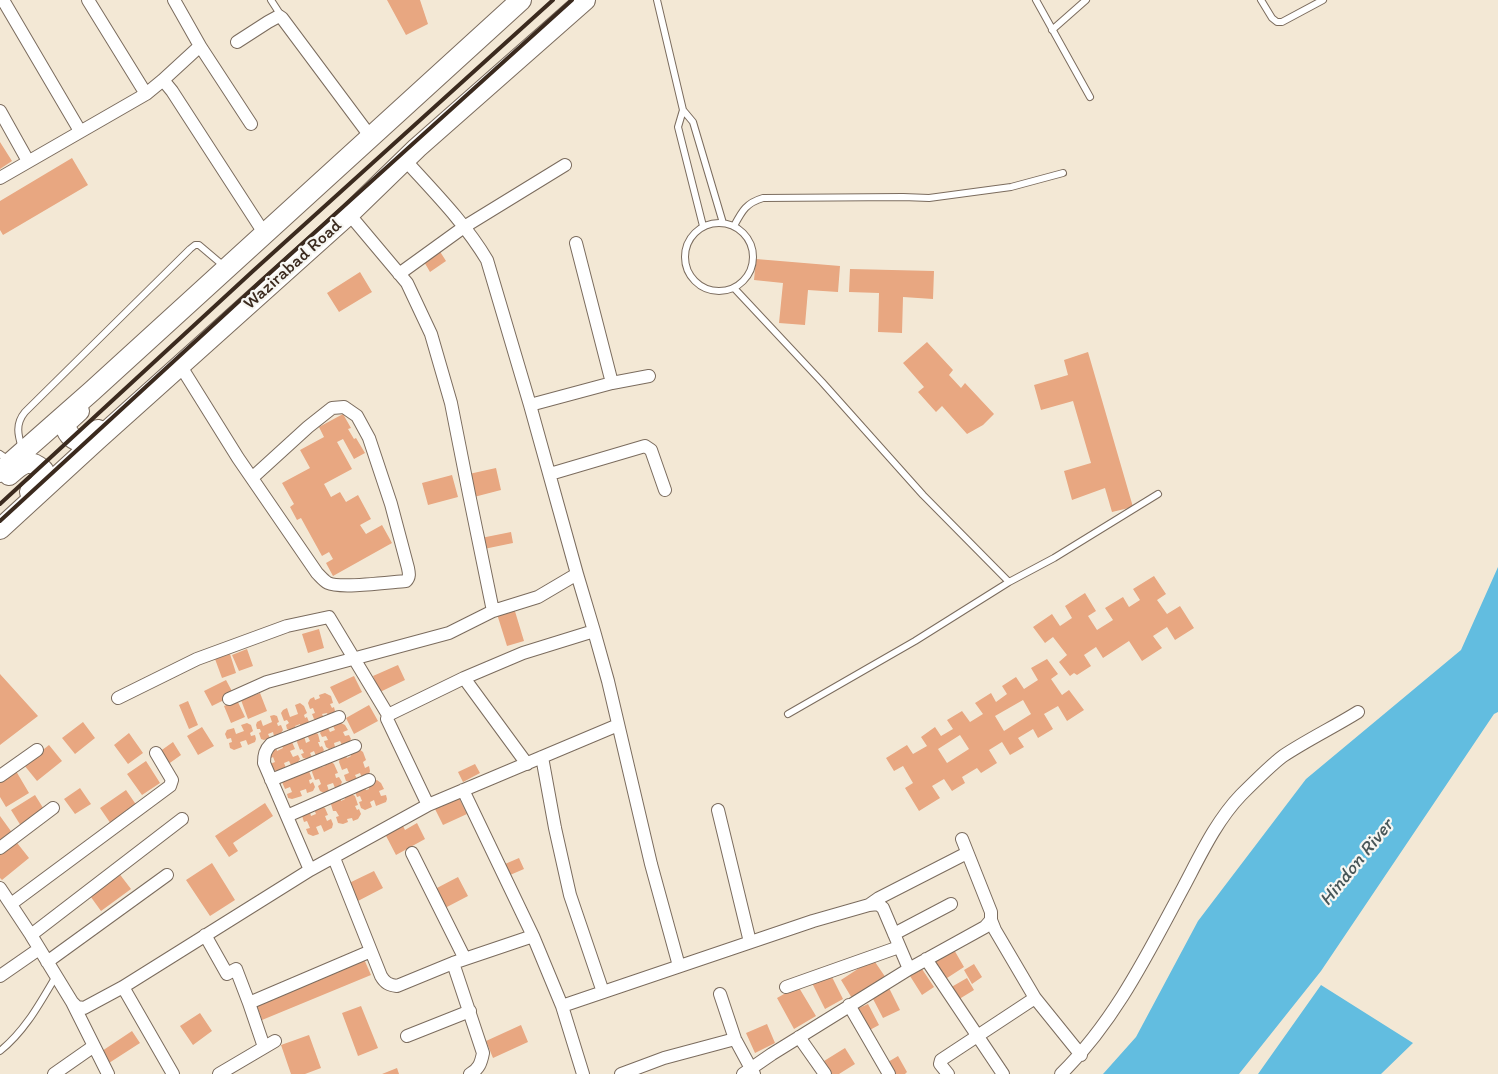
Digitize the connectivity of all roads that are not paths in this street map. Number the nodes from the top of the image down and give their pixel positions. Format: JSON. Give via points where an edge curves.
{"nodes":[{"id":1,"x":3,"y":0,"type":"edge"},
{"id":2,"x":88,"y":0,"type":"edge"},
{"id":3,"x":174,"y":0,"type":"edge"},
{"id":4,"x":271,"y":0,"type":"edge"},
{"id":5,"x":521,"y":0,"type":"edge"},
{"id":6,"x":585,"y":0,"type":"edge"},
{"id":7,"x":657,"y":0,"type":"edge"},
{"id":8,"x":1036,"y":0,"type":"edge"},
{"id":9,"x":1086,"y":0,"type":"edge"},
{"id":10,"x":1261,"y":0,"type":"edge"},
{"id":11,"x":1323,"y":0,"type":"edge"},
{"id":12,"x":282,"y":18,"type":"junction"},
{"id":13,"x":1052,"y":30,"type":"junction"},
{"id":14,"x":237,"y":42,"type":"dead end"},
{"id":15,"x":200,"y":46,"type":"junction"},
{"id":16,"x":162,"y":80,"type":"junction"},
{"id":17,"x":146,"y":94,"type":"junction"},
{"id":18,"x":1090,"y":97,"type":"dead end"},
{"id":19,"x":683,"y":110,"type":"junction"},
{"id":20,"x":1,"y":116,"type":"edge"},
{"id":21,"x":251,"y":124,"type":"dead end"},
{"id":22,"x":80,"y":131,"type":"junction"},
{"id":23,"x":370,"y":136,"type":"junction"},
{"id":24,"x":405,"y":160,"type":"junction"},
{"id":25,"x":28,"y":161,"type":"junction"},
{"id":26,"x":565,"y":165,"type":"dead end"},
{"id":27,"x":1063,"y":173,"type":"dead end"},
{"id":28,"x":0,"y":178,"type":"edge"},
{"id":29,"x":349,"y":214,"type":"junction"},
{"id":30,"x":723,"y":223,"type":"junction"},
{"id":31,"x":703,"y":226,"type":"junction"},
{"id":32,"x":734,"y":226,"type":"junction"},
{"id":33,"x":464,"y":227,"type":"junction"},
{"id":34,"x":264,"y":233,"type":"junction"},
{"id":35,"x":576,"y":243,"type":"dead end"},
{"id":36,"x":226,"y":267,"type":"junction"},
{"id":37,"x":399,"y":274,"type":"junction"},
{"id":38,"x":734,"y":288,"type":"junction"},
{"id":39,"x":180,"y":365,"type":"junction"},
{"id":40,"x":649,"y":376,"type":"dead end"},
{"id":41,"x":612,"y":383,"type":"junction"},
{"id":42,"x":92,"y":391,"type":"junction"},
{"id":43,"x":530,"y":405,"type":"junction"},
{"id":44,"x":116,"y":423,"type":"junction"},
{"id":45,"x":9,"y":460,"type":"edge"},
{"id":46,"x":550,"y":474,"type":"junction"},
{"id":47,"x":252,"y":478,"type":"junction"},
{"id":48,"x":0,"y":483,"type":"edge"},
{"id":49,"x":665,"y":490,"type":"dead end"},
{"id":50,"x":1158,"y":494,"type":"dead end"},
{"id":51,"x":17,"y":514,"type":"junction"},
{"id":52,"x":0,"y":529,"type":"edge"},
{"id":53,"x":577,"y":574,"type":"junction"},
{"id":54,"x":1009,"y":582,"type":"junction"},
{"id":55,"x":493,"y":611,"type":"junction"},
{"id":56,"x":594,"y":631,"type":"junction"},
{"id":57,"x":354,"y":659,"type":"junction"},
{"id":58,"x":464,"y":678,"type":"junction"},
{"id":59,"x":118,"y":698,"type":"dead end"},
{"id":60,"x":229,"y":699,"type":"dead end"},
{"id":61,"x":1358,"y":712,"type":"dead end"},
{"id":62,"x":788,"y":714,"type":"dead end"},
{"id":63,"x":388,"y":715,"type":"junction"},
{"id":64,"x":340,"y":717,"type":"dead end"},
{"id":65,"x":618,"y":725,"type":"junction"},
{"id":66,"x":354,"y":746,"type":"dead end"},
{"id":67,"x":37,"y":750,"type":"dead end"},
{"id":68,"x":156,"y":753,"type":"dead end"},
{"id":69,"x":542,"y":757,"type":"junction"},
{"id":70,"x":526,"y":764,"type":"junction"},
{"id":71,"x":0,"y":776,"type":"edge"},
{"id":72,"x":270,"y":780,"type":"junction"},
{"id":73,"x":369,"y":780,"type":"dead end"},
{"id":74,"x":463,"y":790,"type":"junction"},
{"id":75,"x":428,"y":806,"type":"junction"},
{"id":76,"x":53,"y":808,"type":"dead end"},
{"id":77,"x":718,"y":810,"type":"dead end"},
{"id":78,"x":287,"y":816,"type":"junction"},
{"id":79,"x":182,"y":819,"type":"dead end"},
{"id":80,"x":962,"y":839,"type":"dead end"},
{"id":81,"x":0,"y":848,"type":"edge"},
{"id":82,"x":967,"y":852,"type":"junction"},
{"id":83,"x":412,"y":853,"type":"dead end"},
{"id":84,"x":334,"y":858,"type":"junction"},
{"id":85,"x":310,"y":870,"type":"junction"},
{"id":86,"x":167,"y":875,"type":"dead end"},
{"id":87,"x":0,"y":888,"type":"edge"},
{"id":88,"x":11,"y":904,"type":"junction"},
{"id":89,"x":951,"y":904,"type":"dead end"},
{"id":90,"x":869,"y":905,"type":"junction"},
{"id":91,"x":991,"y":920,"type":"junction"},
{"id":92,"x":894,"y":934,"type":"junction"},
{"id":93,"x":32,"y":935,"type":"junction"},
{"id":94,"x":205,"y":935,"type":"junction"},
{"id":95,"x":533,"y":936,"type":"junction"},
{"id":96,"x":750,"y":942,"type":"junction"},
{"id":97,"x":899,"y":947,"type":"junction"},
{"id":98,"x":39,"y":949,"type":"junction"},
{"id":99,"x":371,"y":951,"type":"junction"},
{"id":100,"x":926,"y":959,"type":"junction"},
{"id":101,"x":459,"y":961,"type":"junction"},
{"id":102,"x":47,"y":962,"type":"junction"},
{"id":103,"x":680,"y":966,"type":"junction"},
{"id":104,"x":909,"y":969,"type":"junction"},
{"id":105,"x":0,"y":976,"type":"edge"},
{"id":106,"x":56,"y":976,"type":"junction"},
{"id":107,"x":123,"y":987,"type":"junction"},
{"id":108,"x":786,"y":987,"type":"dead end"},
{"id":109,"x":603,"y":992,"type":"junction"},
{"id":110,"x":720,"y":994,"type":"dead end"},
{"id":111,"x":1035,"y":998,"type":"junction"},
{"id":112,"x":72,"y":1002,"type":"junction"},
{"id":113,"x":249,"y":1003,"type":"junction"},
{"id":114,"x":849,"y":1005,"type":"junction"},
{"id":115,"x":562,"y":1006,"type":"junction"},
{"id":116,"x":470,"y":1011,"type":"junction"},
{"id":117,"x":407,"y":1036,"type":"dead end"},
{"id":118,"x":799,"y":1037,"type":"junction"},
{"id":119,"x":977,"y":1037,"type":"junction"},
{"id":120,"x":735,"y":1038,"type":"junction"},
{"id":121,"x":94,"y":1046,"type":"junction"},
{"id":122,"x":0,"y":1051,"type":"edge"},
{"id":123,"x":1081,"y":1055,"type":"junction"},
{"id":124,"x":749,"y":1072,"type":"edge"},
{"id":125,"x":54,"y":1074,"type":"edge"},
{"id":126,"x":108,"y":1074,"type":"edge"},
{"id":127,"x":173,"y":1074,"type":"edge"},
{"id":128,"x":219,"y":1074,"type":"edge"},
{"id":129,"x":470,"y":1074,"type":"edge"},
{"id":130,"x":583,"y":1074,"type":"edge"},
{"id":131,"x":621,"y":1074,"type":"edge"},
{"id":132,"x":825,"y":1074,"type":"edge"},
{"id":133,"x":889,"y":1074,"type":"edge"},
{"id":134,"x":948,"y":1074,"type":"edge"},
{"id":135,"x":1003,"y":1074,"type":"edge"},
{"id":136,"x":1062,"y":1074,"type":"edge"}],
"edges":[{"from":1,"to":22,"type":"street"},
{"from":2,"to":17,"type":"street"},
{"from":3,"to":15,"type":"street"},
{"from":4,"to":12,"type":"lane"},
{"from":5,"to":23,"type":"highway"},
{"from":6,"to":24,"type":"highway","name":"Wazirabad Road"},
{"from":7,"to":19,"type":"lane"},
{"from":8,"to":13,"type":"lane"},
{"from":9,"to":13,"type":"lane"},
{"from":10,"to":11,"type":"lane","via":[[1272,18],[1282,22]]},
{"from":12,"to":14,"type":"street","via":[[279,16]]},
{"from":12,"to":23,"type":"street"},
{"from":13,"to":18,"type":"lane"},
{"from":15,"to":16,"type":"street"},
{"from":15,"to":21,"type":"street"},
{"from":16,"to":17,"type":"street"},
{"from":16,"to":34,"type":"street"},
{"from":17,"to":22,"type":"street"},
{"from":19,"to":30,"type":"lane","via":[[693,122]]},
{"from":19,"to":31,"type":"lane","via":[[678,127]]},
{"from":20,"to":25,"type":"street"},
{"from":22,"to":25,"type":"street"},
{"from":23,"to":34,"type":"highway"},
{"from":24,"to":29,"type":"highway","name":"Wazirabad Road"},
{"from":24,"to":33,"type":"street"},
{"from":25,"to":28,"type":"street"},
{"from":26,"to":33,"type":"street"},
{"from":27,"to":32,"type":"lane","via":[[1011,187],[936,197],[763,198],[752,201]]},
{"from":29,"to":37,"type":"street"},
{"from":29,"to":39,"type":"highway","name":"Wazirabad Road"},
{"from":30,"to":31,"type":"lane"},
{"from":30,"to":32,"type":"lane"},
{"from":31,"to":38,"type":"lane","via":[[685,250],[685,266],[692,279],[704,289],[719,292]]},
{"from":32,"to":38,"type":"lane","via":[[746,236],[752,250],[752,265],[746,278]]},
{"from":33,"to":37,"type":"street"},
{"from":33,"to":43,"type":"street","via":[[487,260]]},
{"from":34,"to":36,"type":"highway"},
{"from":35,"to":41,"type":"street"},
{"from":36,"to":42,"type":"highway"},
{"from":36,"to":45,"type":"lane","via":[[199,245],[190,248],[25,412]]},
{"from":37,"to":55,"type":"street","via":[[407,283],[431,334],[451,403]]},
{"from":38,"to":54,"type":"lane","via":[[924,495]]},
{"from":39,"to":44,"type":"highway","name":"Wazirabad Road"},
{"from":39,"to":47,"type":"street"},
{"from":40,"to":41,"type":"street"},
{"from":41,"to":43,"type":"street"},
{"from":42,"to":44,"type":"highway","via":[[89,402],[66,423],[68,433],[81,442],[107,423]]},
{"from":42,"to":45,"type":"highway"},
{"from":43,"to":46,"type":"street"},
{"from":44,"to":51,"type":"highway","name":"Wazirabad Road"},
{"from":46,"to":49,"type":"street","via":[[645,446],[651,450]]},
{"from":46,"to":53,"type":"street"},
{"from":47,"to":47,"type":"street","via":[[316,573],[330,584],[341,586],[408,578],[410,574],[396,522],[372,446],[357,416],[344,407],[332,408]]},
{"from":48,"to":51,"type":"highway","via":[[27,463],[35,463],[43,470],[44,477],[20,501]]},
{"from":50,"to":54,"type":"lane"},
{"from":51,"to":52,"type":"highway","name":"Wazirabad Road"},
{"from":53,"to":55,"type":"street","via":[[538,597]]},
{"from":53,"to":56,"type":"street"},
{"from":54,"to":62,"type":"lane"},
{"from":55,"to":57,"type":"street","via":[[449,633]]},
{"from":56,"to":58,"type":"street","via":[[523,653]]},
{"from":56,"to":65,"type":"street"},
{"from":57,"to":59,"type":"street","via":[[329,617],[287,626],[197,659]]},
{"from":57,"to":60,"type":"street","via":[[268,682]]},
{"from":57,"to":63,"type":"street"},
{"from":58,"to":63,"type":"street"},
{"from":58,"to":70,"type":"street"},
{"from":61,"to":123,"type":"street","via":[[1282,757],[1241,795],[1202,851],[1109,1018]]},
{"from":63,"to":75,"type":"street","via":[[387,719]]},
{"from":64,"to":72,"type":"street","via":[[271,744],[264,756]]},
{"from":65,"to":69,"type":"street"},
{"from":65,"to":103,"type":"street","via":[[650,864]]},
{"from":66,"to":72,"type":"street"},
{"from":67,"to":71,"type":"street"},
{"from":68,"to":88,"type":"street","via":[[172,780],[170,786]]},
{"from":69,"to":70,"type":"street"},
{"from":69,"to":109,"type":"street","via":[[570,895]]},
{"from":70,"to":74,"type":"street"},
{"from":72,"to":78,"type":"street"},
{"from":73,"to":78,"type":"street"},
{"from":74,"to":75,"type":"street"},
{"from":74,"to":95,"type":"street"},
{"from":75,"to":84,"type":"street"},
{"from":76,"to":81,"type":"street"},
{"from":77,"to":96,"type":"street"},
{"from":78,"to":85,"type":"street"},
{"from":79,"to":93,"type":"street"},
{"from":80,"to":82,"type":"street"},
{"from":82,"to":90,"type":"street"},
{"from":82,"to":91,"type":"street"},
{"from":83,"to":101,"type":"street"},
{"from":84,"to":85,"type":"street"},
{"from":84,"to":99,"type":"street"},
{"from":85,"to":94,"type":"street"},
{"from":86,"to":102,"type":"street"},
{"from":87,"to":88,"type":"street"},
{"from":88,"to":93,"type":"street"},
{"from":89,"to":92,"type":"street"},
{"from":90,"to":92,"type":"street","via":[[881,906]]},
{"from":90,"to":96,"type":"street"},
{"from":91,"to":100,"type":"street","via":[[985,927]]},
{"from":91,"to":111,"type":"street"},
{"from":92,"to":97,"type":"street"},
{"from":93,"to":98,"type":"street"},
{"from":94,"to":107,"type":"street"},
{"from":94,"to":113,"type":"street","via":[[227,974],[236,969]]},
{"from":95,"to":101,"type":"street"},
{"from":95,"to":115,"type":"street"},
{"from":96,"to":103,"type":"street"},
{"from":97,"to":104,"type":"street"},
{"from":97,"to":108,"type":"street"},
{"from":98,"to":102,"type":"street"},
{"from":98,"to":105,"type":"street"},
{"from":99,"to":101,"type":"street","via":[[384,981],[397,986]]},
{"from":99,"to":113,"type":"street"},
{"from":100,"to":104,"type":"street"},
{"from":100,"to":119,"type":"street"},
{"from":101,"to":116,"type":"street"},
{"from":102,"to":106,"type":"street"},
{"from":103,"to":109,"type":"street"},
{"from":104,"to":114,"type":"street"},
{"from":106,"to":112,"type":"street"},
{"from":106,"to":122,"type":"lane","via":[[23,1028]]},
{"from":107,"to":112,"type":"street","via":[[84,1008]]},
{"from":107,"to":127,"type":"street"},
{"from":109,"to":115,"type":"street"},
{"from":110,"to":120,"type":"street"},
{"from":111,"to":119,"type":"street"},
{"from":111,"to":123,"type":"street"},
{"from":112,"to":121,"type":"street"},
{"from":113,"to":128,"type":"street","via":[[269,1044]]},
{"from":114,"to":118,"type":"street"},
{"from":114,"to":133,"type":"street"},
{"from":115,"to":130,"type":"street"},
{"from":116,"to":117,"type":"street"},
{"from":116,"to":129,"type":"street","via":[[484,1052],[477,1070]]},
{"from":118,"to":124,"type":"street"},
{"from":118,"to":132,"type":"street"},
{"from":119,"to":134,"type":"street","via":[[941,1060],[940,1064]]},
{"from":119,"to":135,"type":"street"},
{"from":120,"to":124,"type":"street"},
{"from":120,"to":131,"type":"street"},
{"from":121,"to":125,"type":"street"},
{"from":121,"to":126,"type":"street"},
{"from":123,"to":136,"type":"street"}]}
